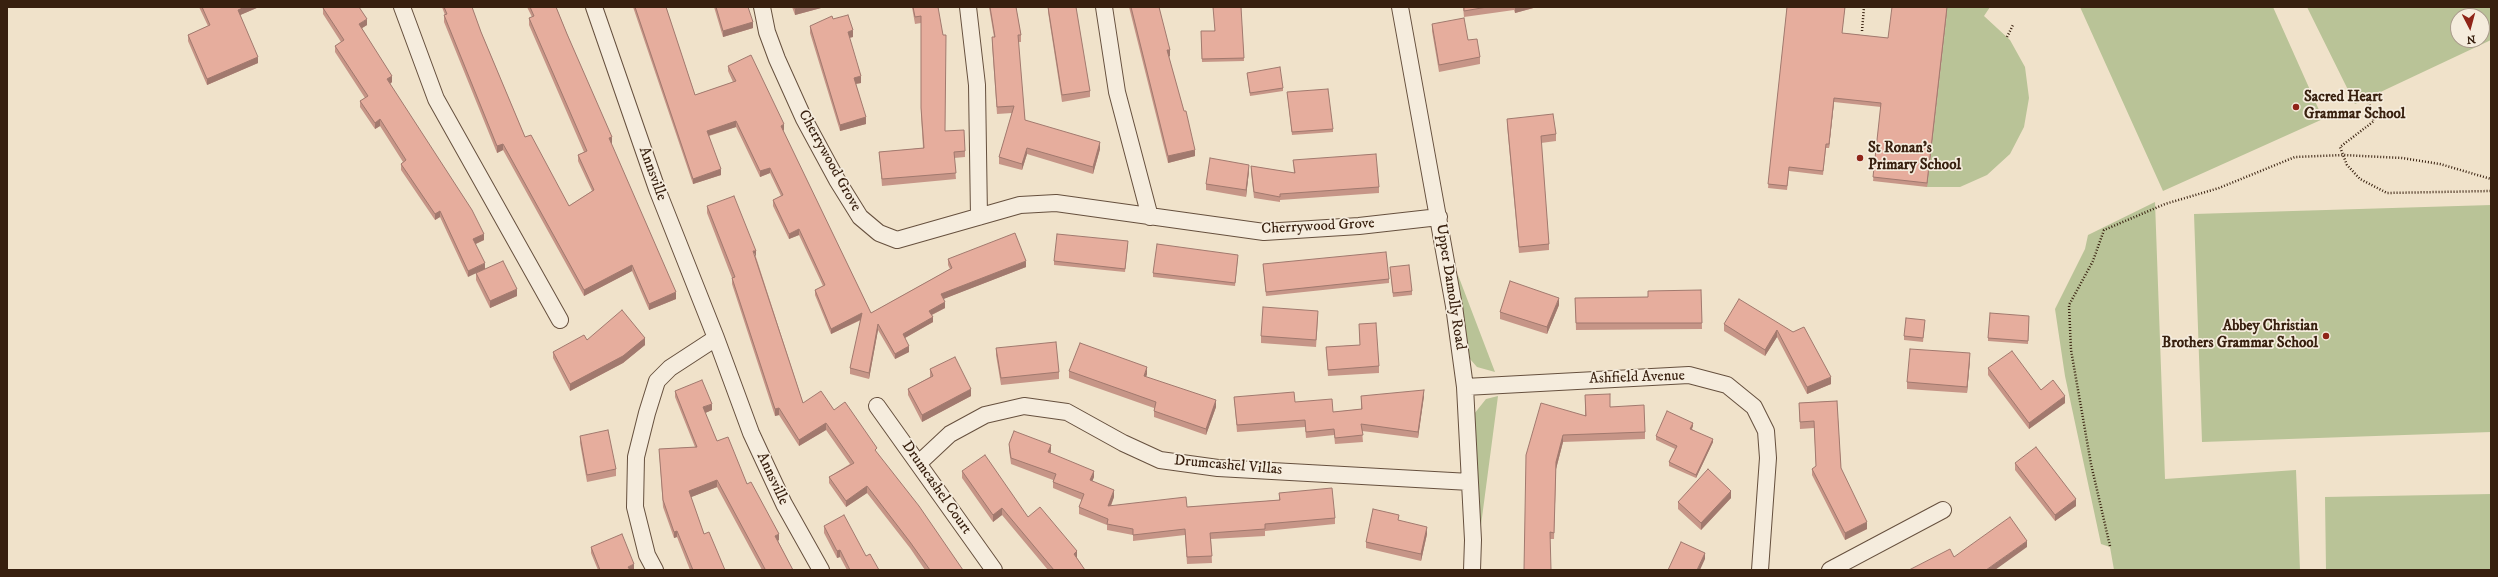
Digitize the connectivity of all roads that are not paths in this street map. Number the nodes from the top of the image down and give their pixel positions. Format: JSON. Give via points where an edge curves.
{"nodes":[{"id":1,"x":402,"y":7,"type":"edge"},
{"id":2,"x":594,"y":7,"type":"edge"},
{"id":3,"x":762,"y":7,"type":"edge"},
{"id":4,"x":968,"y":7,"type":"edge"},
{"id":5,"x":1104,"y":7,"type":"edge"},
{"id":6,"x":1400,"y":7,"type":"edge"},
{"id":7,"x":979,"y":217,"type":"junction"},
{"id":8,"x":1150,"y":217,"type":"junction"},
{"id":9,"x":1439,"y":217,"type":"junction"},
{"id":10,"x":560,"y":320,"type":"dead end"},
{"id":11,"x":716,"y":338,"type":"junction"},
{"id":12,"x":1465,"y":386,"type":"junction"},
{"id":13,"x":877,"y":406,"type":"dead end"},
{"id":14,"x":919,"y":463,"type":"junction"},
{"id":15,"x":1470,"y":482,"type":"junction"},
{"id":16,"x":1943,"y":510,"type":"dead end"},
{"id":17,"x":655,"y":570,"type":"edge"},
{"id":18,"x":821,"y":570,"type":"edge"},
{"id":19,"x":994,"y":570,"type":"edge"},
{"id":20,"x":1472,"y":570,"type":"edge"},
{"id":21,"x":1760,"y":570,"type":"edge"},
{"id":22,"x":1830,"y":570,"type":"edge"}],
"edges":[{"from":1,"to":10,"type":"street","via":[[436,99]]},
{"from":2,"to":11,"type":"street","name":"Annsville","via":[[657,189]]},
{"from":3,"to":7,"type":"street","name":"Cherrywood Grove","via":[[770,39],[804,119],[860,217],[879,233],[897,240]]},
{"from":4,"to":7,"type":"street","via":[[977,85]]},
{"from":5,"to":8,"type":"street","via":[[1117,92]]},
{"from":6,"to":9,"type":"street","name":"Upper Damolly Road"},
{"from":7,"to":8,"type":"street","name":"Cherrywood Grove","via":[[1020,205],[1056,203]]},
{"from":8,"to":9,"type":"street","name":"Cherrywood Grove","via":[[1264,232],[1359,226]]},
{"from":9,"to":12,"type":"street","name":"Upper Damolly Road"},
{"from":11,"to":17,"type":"street","via":[[670,368],[657,381],[647,413],[636,457],[635,507],[647,555]]},
{"from":11,"to":18,"type":"street","name":"Annsville","via":[[750,433],[784,504]]},
{"from":12,"to":15,"type":"street","name":"Upper Damolly Road"},
{"from":12,"to":21,"type":"street","name":"Ashfield Avenue","via":[[1689,375],[1727,385],[1754,407],[1766,431],[1768,458]]},
{"from":13,"to":14,"type":"street","name":"Drumcashel Court"},
{"from":14,"to":15,"type":"street","name":"Drumcashel Villas","via":[[950,434],[985,415],[1024,406],[1067,412],[1160,460],[1218,468]]},
{"from":14,"to":19,"type":"street","name":"Drumcashel Court"},
{"from":15,"to":20,"type":"street","name":"Upper Damolly Road"},
{"from":16,"to":22,"type":"street"}]}
